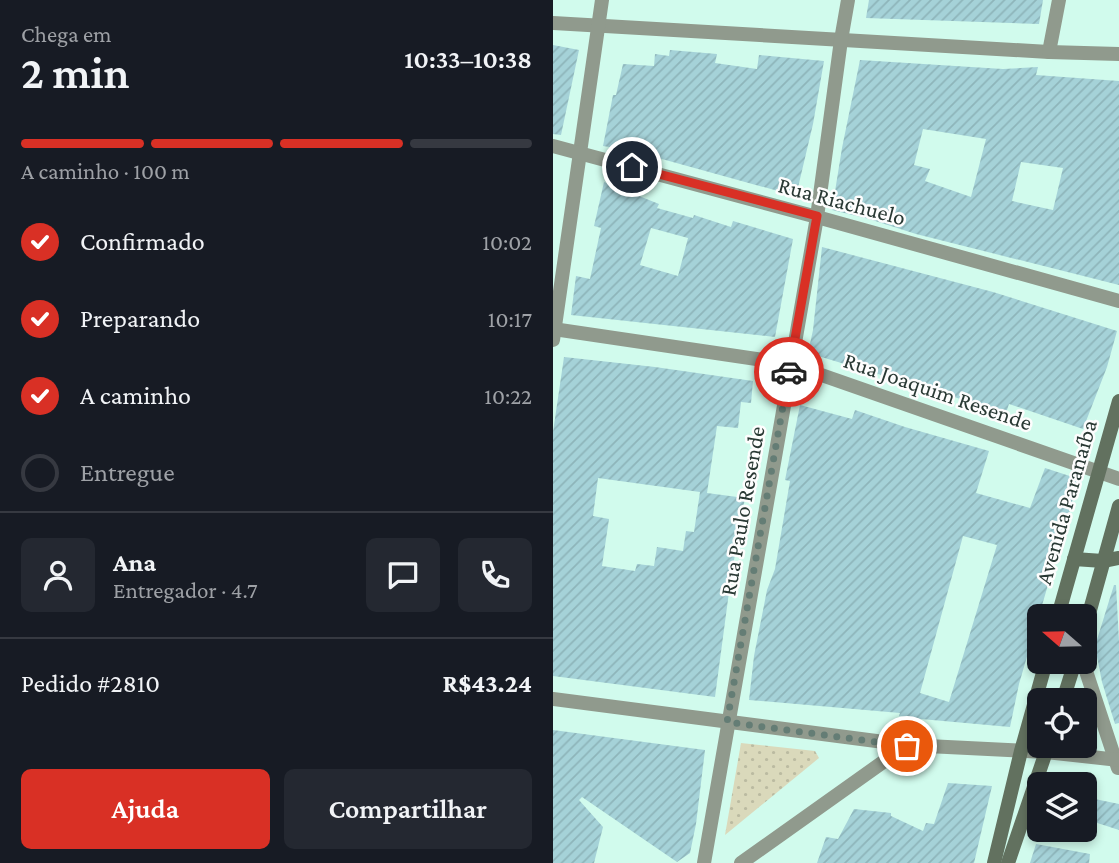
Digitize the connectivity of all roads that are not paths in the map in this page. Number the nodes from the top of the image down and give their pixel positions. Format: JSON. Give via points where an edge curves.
{"nodes":[{"id":1,"x":602,"y":0,"type":"edge"},
{"id":2,"x":848,"y":0,"type":"edge"},
{"id":3,"x":1059,"y":0,"type":"edge"},
{"id":4,"x":553,"y":23,"type":"edge"},
{"id":5,"x":597,"y":26,"type":"junction"},
{"id":6,"x":841,"y":40,"type":"junction"},
{"id":7,"x":1049,"y":52,"type":"junction"},
{"id":8,"x":1119,"y":54,"type":"edge"},
{"id":9,"x":553,"y":146,"type":"edge"},
{"id":10,"x":579,"y":153,"type":"junction"},
{"id":11,"x":817,"y":216,"type":"junction"},
{"id":12,"x":1119,"y":301,"type":"edge"},
{"id":13,"x":554,"y":333,"type":"edge"},
{"id":14,"x":790,"y":364,"type":"junction"},
{"id":15,"x":1119,"y":401,"type":"edge"},
{"id":16,"x":1098,"y":471,"type":"junction"},
{"id":17,"x":1119,"y":479,"type":"edge"},
{"id":18,"x":1119,"y":506,"type":"edge"},
{"id":19,"x":1119,"y":558,"type":"edge"},
{"id":20,"x":1074,"y":559,"type":"junction"},
{"id":21,"x":1103,"y":561,"type":"junction"},
{"id":22,"x":1061,"y":604,"type":"edge"},
{"id":23,"x":1091,"y":604,"type":"edge"},
{"id":24,"x":1043,"y":674,"type":"edge"},
{"id":25,"x":1087,"y":674,"type":"edge"},
{"id":26,"x":553,"y":699,"type":"edge"},
{"id":27,"x":727,"y":722,"type":"junction"},
{"id":28,"x":907,"y":746,"type":"junction"},
{"id":29,"x":1021,"y":751,"type":"junction"},
{"id":30,"x":1027,"y":751,"type":"edge"},
{"id":31,"x":1044,"y":758,"type":"edge"},
{"id":32,"x":1093,"y":758,"type":"edge"},
{"id":33,"x":1118,"y":763,"type":"edge"},
{"id":34,"x":704,"y":863,"type":"edge"},
{"id":35,"x":741,"y":863,"type":"edge"},
{"id":36,"x":993,"y":863,"type":"edge"},
{"id":37,"x":1008,"y":863,"type":"edge"}],
"edges":[{"from":1,"to":5,"type":"street"},
{"from":2,"to":6,"type":"street","name":"Rua Paulo Resende"},
{"from":3,"to":7,"type":"street"},
{"from":4,"to":5,"type":"street"},
{"from":5,"to":6,"type":"street"},
{"from":5,"to":10,"type":"street"},
{"from":6,"to":7,"type":"street"},
{"from":6,"to":11,"type":"street","name":"Rua Paulo Resende"},
{"from":7,"to":8,"type":"street"},
{"from":9,"to":10,"type":"street","name":"Rua Riachuelo"},
{"from":10,"to":11,"type":"street","name":"Rua Riachuelo"},
{"from":10,"to":13,"type":"street"},
{"from":11,"to":12,"type":"street","name":"Rua Riachuelo"},
{"from":11,"to":14,"type":"street","name":"Rua Paulo Resende"},
{"from":13,"to":14,"type":"street","name":"Rua Joaquim Resende"},
{"from":14,"to":16,"type":"street","name":"Rua Joaquim Resende"},
{"from":14,"to":27,"type":"street","name":"Rua Paulo Resende"},
{"from":15,"to":16,"type":"main road","name":"Avenida Paranaíba"},
{"from":16,"to":17,"type":"street","name":"Rua Joaquim Resende"},
{"from":16,"to":20,"type":"main road","name":"Avenida Paranaíba"},
{"from":18,"to":21,"type":"main road"},
{"from":19,"to":21,"type":"main road"},
{"from":20,"to":21,"type":"main road"},
{"from":20,"to":22,"type":"main road","name":"Avenida Paranaíba"},
{"from":21,"to":23,"type":"main road"},
{"from":24,"to":29,"type":"main road"},
{"from":25,"to":33,"type":"street"},
{"from":26,"to":27,"type":"street"},
{"from":27,"to":28,"type":"street"},
{"from":27,"to":34,"type":"street","name":"Rua Paulo Resende"},
{"from":28,"to":29,"type":"street"},
{"from":28,"to":35,"type":"street"},
{"from":29,"to":30,"type":"street"},
{"from":29,"to":36,"type":"main road"},
{"from":31,"to":37,"type":"main road"},
{"from":32,"to":33,"type":"street"}]}
